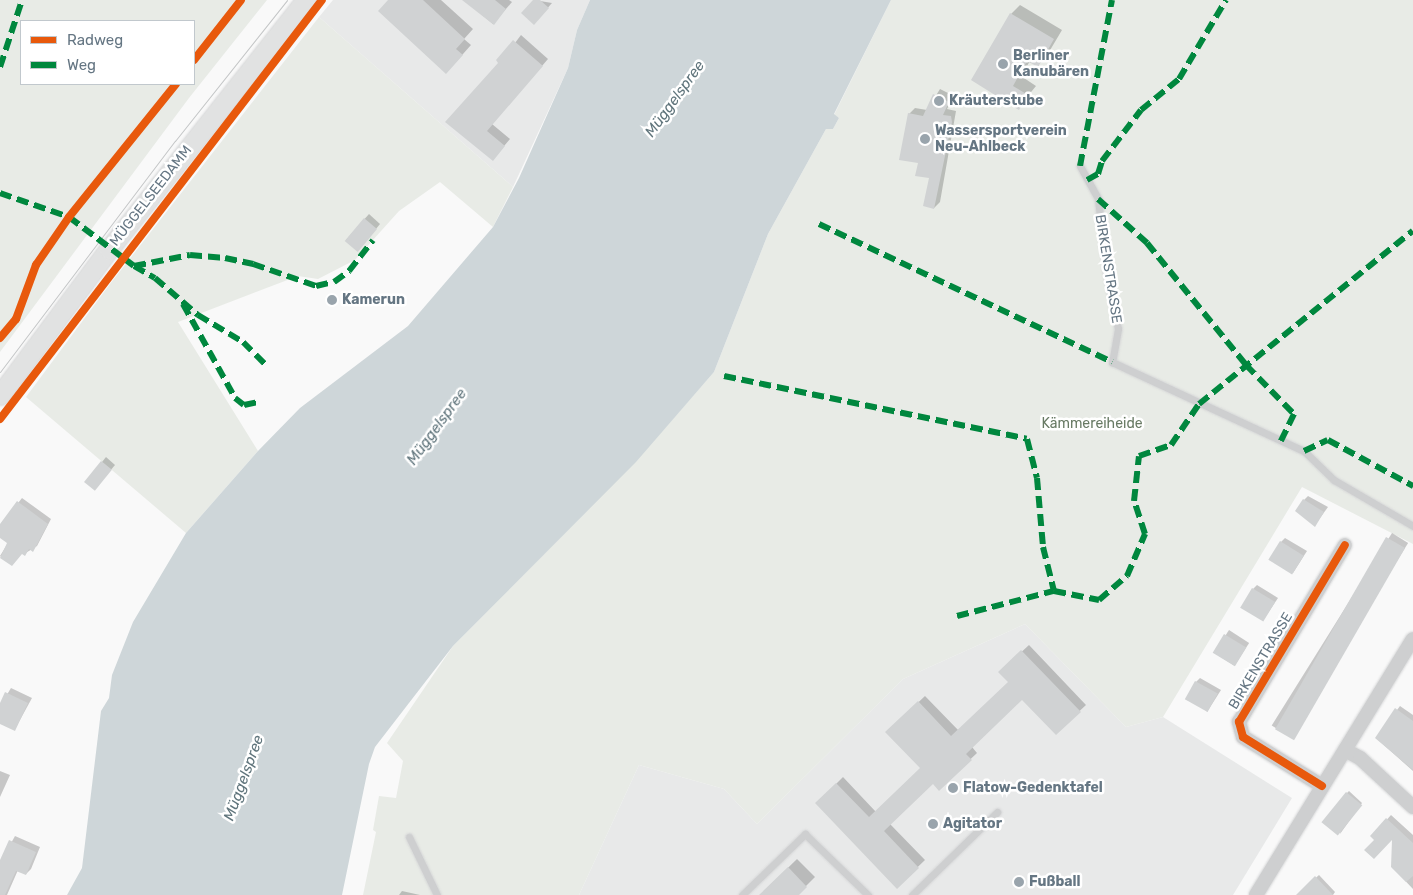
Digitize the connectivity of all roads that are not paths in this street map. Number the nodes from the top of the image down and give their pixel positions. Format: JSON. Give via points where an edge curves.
{"nodes":[{"id":1,"x":306,"y":0,"type":"edge"},
{"id":2,"x":1080,"y":166,"type":"dead end"},
{"id":3,"x":0,"y":395,"type":"edge"},
{"id":4,"x":1413,"y":526,"type":"edge"},
{"id":5,"x":1345,"y":546,"type":"dead end"},
{"id":6,"x":1413,"y":639,"type":"edge"},
{"id":7,"x":1344,"y":750,"type":"junction"},
{"id":8,"x":1322,"y":786,"type":"junction"},
{"id":9,"x":1413,"y":807,"type":"edge"},
{"id":10,"x":997,"y":812,"type":"dead end"},
{"id":11,"x":409,"y":837,"type":"dead end"},
{"id":12,"x":437,"y":895,"type":"edge"},
{"id":13,"x":742,"y":895,"type":"edge"},
{"id":14,"x":868,"y":895,"type":"edge"},
{"id":15,"x":912,"y":895,"type":"edge"},
{"id":16,"x":1256,"y":895,"type":"edge"}],
"edges":[{"from":1,"to":3,"type":"main road","name":"MÜGGELSEEDAMM","via":[[109,249]]},
{"from":2,"to":4,"type":"lane","name":"BIRKENSTRASSE","via":[[1098,199],[1107,274],[1118,329],[1112,362],[1304,451],[1334,480]]},
{"from":5,"to":8,"type":"street","name":"BIRKENSTRASSE","via":[[1239,722],[1243,737]]},
{"from":6,"to":7,"type":"street"},
{"from":7,"to":8,"type":"street"},
{"from":7,"to":9,"type":"street","via":[[1360,758]]},
{"from":8,"to":16,"type":"street"},
{"from":10,"to":15,"type":"lane"},
{"from":11,"to":12,"type":"lane"},
{"from":13,"to":14,"type":"lane","via":[[805,834]]}]}
